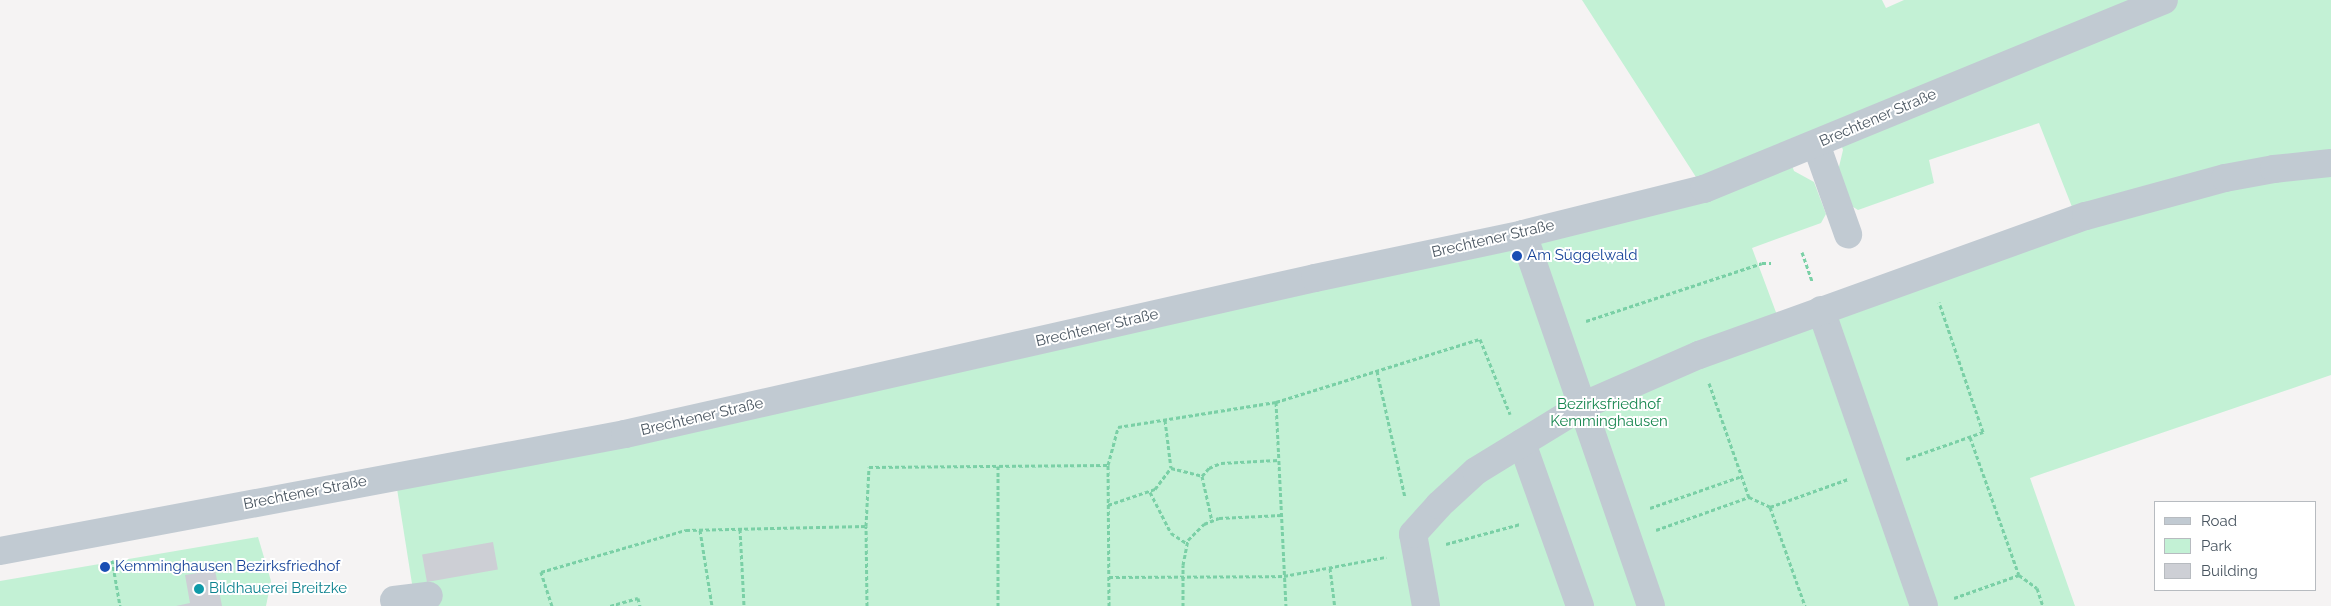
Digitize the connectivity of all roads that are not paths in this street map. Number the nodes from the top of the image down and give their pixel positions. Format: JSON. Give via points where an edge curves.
{"nodes":[{"id":1,"x":2164,"y":0,"type":"edge"},
{"id":2,"x":1816,"y":144,"type":"junction"},
{"id":3,"x":2331,"y":163,"type":"edge"},
{"id":4,"x":1523,"y":234,"type":"junction"},
{"id":5,"x":1848,"y":234,"type":"dead end"},
{"id":6,"x":1822,"y":310,"type":"junction"},
{"id":7,"x":1582,"y":406,"type":"junction"},
{"id":8,"x":1522,"y":443,"type":"junction"},
{"id":9,"x":0,"y":551,"type":"edge"},
{"id":10,"x":428,"y":596,"type":"dead end"},
{"id":11,"x":394,"y":600,"type":"dead end"},
{"id":12,"x":1936,"y":603,"type":"edge"},
{"id":13,"x":1426,"y":606,"type":"edge"},
{"id":14,"x":1580,"y":606,"type":"edge"},
{"id":15,"x":1651,"y":606,"type":"edge"}],
"edges":[{"from":1,"to":2,"type":"street","name":"Brechtener Straße"},
{"from":2,"to":4,"type":"street","name":"Brechtener Straße","via":[[1704,188]]},
{"from":2,"to":5,"type":"street"},
{"from":3,"to":6,"type":"street","via":[[2226,178],[2086,216]]},
{"from":4,"to":7,"type":"street"},
{"from":4,"to":9,"type":"street","name":"Brechtener Straße","via":[[625,434]]},
{"from":6,"to":7,"type":"street","via":[[1699,354]]},
{"from":6,"to":12,"type":"street"},
{"from":7,"to":8,"type":"street"},
{"from":7,"to":15,"type":"street"},
{"from":8,"to":13,"type":"street","via":[[1476,471],[1439,505],[1414,542]]},
{"from":8,"to":14,"type":"street"},
{"from":10,"to":11,"type":"street"}]}
